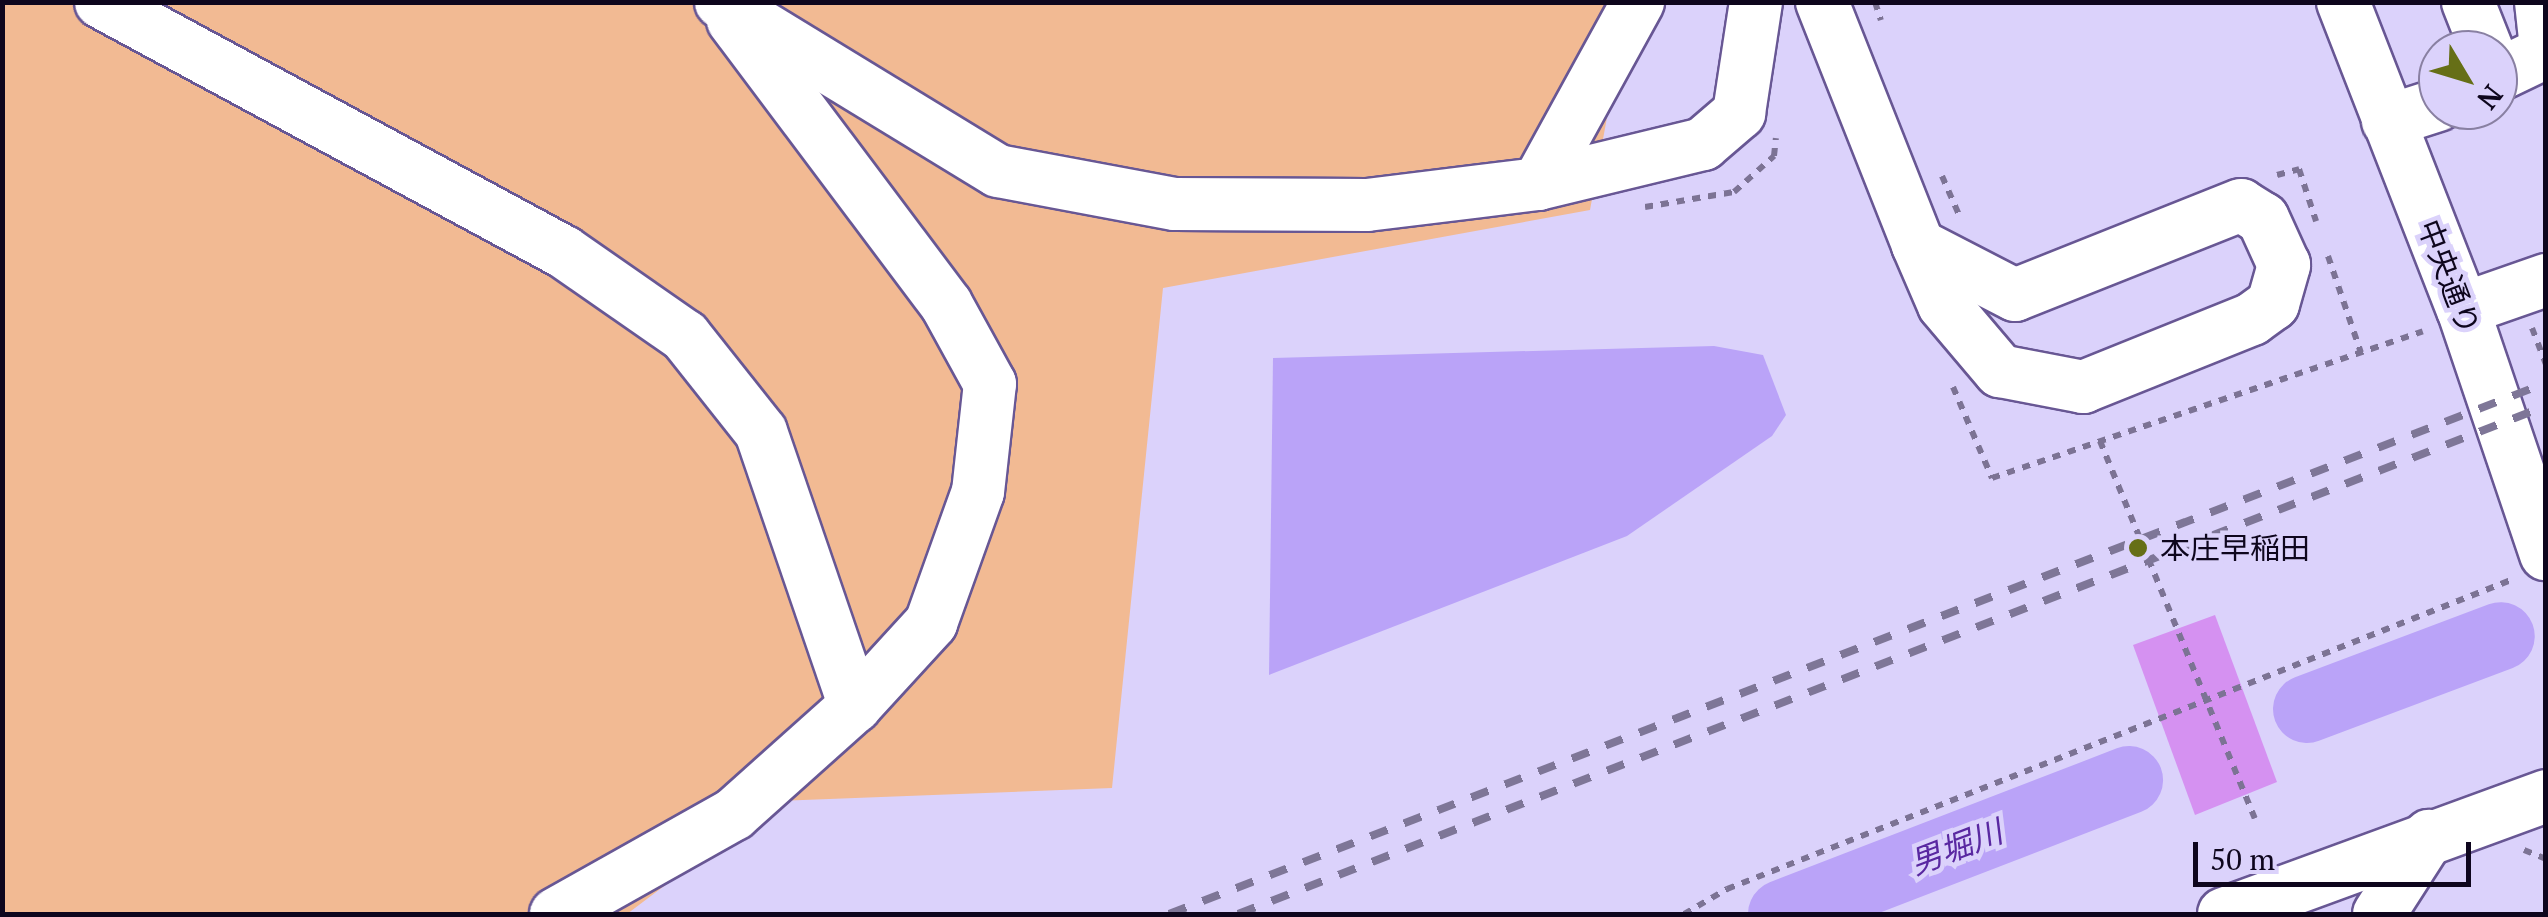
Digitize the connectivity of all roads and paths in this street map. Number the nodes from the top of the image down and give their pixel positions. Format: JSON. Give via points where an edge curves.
{"nodes":[{"id":1,"x":100,"y":2,"type":"edge"},
{"id":2,"x":720,"y":2,"type":"edge"},
{"id":3,"x":1638,"y":2,"type":"edge"},
{"id":4,"x":1756,"y":2,"type":"edge"},
{"id":5,"x":1822,"y":2,"type":"edge"},
{"id":6,"x":1874,"y":2,"type":"edge"},
{"id":7,"x":2343,"y":2,"type":"edge"},
{"id":8,"x":2468,"y":2,"type":"edge"},
{"id":9,"x":2541,"y":2,"type":"edge"},
{"id":10,"x":2479,"y":30,"type":"edge"},
{"id":11,"x":1887,"y":37,"type":"dead end"},
{"id":12,"x":2546,"y":50,"type":"edge"},
{"id":13,"x":2518,"y":65,"type":"edge"},
{"id":14,"x":2418,"y":111,"type":"edge"},
{"id":15,"x":1778,"y":120,"type":"dead end"},
{"id":16,"x":2388,"y":121,"type":"junction"},
{"id":17,"x":1935,"y":158,"type":"dead end"},
{"id":18,"x":2266,"y":177,"type":"dead end"},
{"id":19,"x":1538,"y":184,"type":"junction"},
{"id":20,"x":1636,"y":209,"type":"dead end"},
{"id":21,"x":1941,"y":236,"type":"junction"},
{"id":22,"x":2546,"y":280,"type":"edge"},
{"id":23,"x":2443,"y":320,"type":"junction"},
{"id":24,"x":2361,"y":353,"type":"junction"},
{"id":25,"x":1946,"y":373,"type":"dead end"},
{"id":26,"x":2100,"y":442,"type":"junction"},
{"id":27,"x":2528,"y":567,"type":"edge"},
{"id":28,"x":2207,"y":702,"type":"junction"},
{"id":29,"x":855,"y":706,"type":"junction"},
{"id":30,"x":2546,"y":796,"type":"edge"},
{"id":31,"x":2256,"y":818,"type":"dead end"},
{"id":32,"x":2428,"y":836,"type":"junction"},
{"id":33,"x":2245,"y":912,"type":"edge"},
{"id":34,"x":556,"y":914,"type":"edge"},
{"id":35,"x":1684,"y":914,"type":"edge"},
{"id":36,"x":2379,"y":914,"type":"edge"}],
"edges":[{"from":1,"to":29,"type":"street","via":[[564,252],[684,336],[760,432]]},
{"from":2,"to":19,"type":"street","via":[[998,172],[1175,204],[1367,205]]},
{"from":2,"to":29,"type":"street","via":[[946,304],[990,384],[978,492],[931,623]]},
{"from":3,"to":19,"type":"street"},
{"from":4,"to":19,"type":"street","via":[[1738,113],[1703,144]]},
{"from":5,"to":21,"type":"street"},
{"from":6,"to":11,"type":"path"},
{"from":7,"to":16,"type":"street","name":"中央通り"},
{"from":8,"to":10,"type":"street"},
{"from":9,"to":12,"type":"street"},
{"from":12,"to":13,"type":"street"},
{"from":14,"to":16,"type":"street"},
{"from":15,"to":20,"type":"path","via":[[1774,156],[1734,192]]},
{"from":16,"to":23,"type":"street","name":"中央通り"},
{"from":17,"to":21,"type":"path"},
{"from":18,"to":24,"type":"path","via":[[2299,170]]},
{"from":21,"to":21,"type":"street","via":[[2015,295],[2241,205],[2264,219],[2284,265],[2273,304],[2252,319],[2083,387],[1988,360],[1965,340]]},
{"from":22,"to":23,"type":"street"},
{"from":23,"to":24,"type":"path"},
{"from":23,"to":27,"type":"street","name":"中央通り"},
{"from":24,"to":26,"type":"path"},
{"from":25,"to":26,"type":"path","via":[[1992,478]]},
{"from":26,"to":28,"type":"path"},
{"from":27,"to":28,"type":"path"},
{"from":28,"to":31,"type":"path"},
{"from":28,"to":35,"type":"path"},
{"from":29,"to":34,"type":"street","via":[[734,814]]},
{"from":30,"to":32,"type":"street"},
{"from":32,"to":33,"type":"street"},
{"from":32,"to":36,"type":"street"}]}
